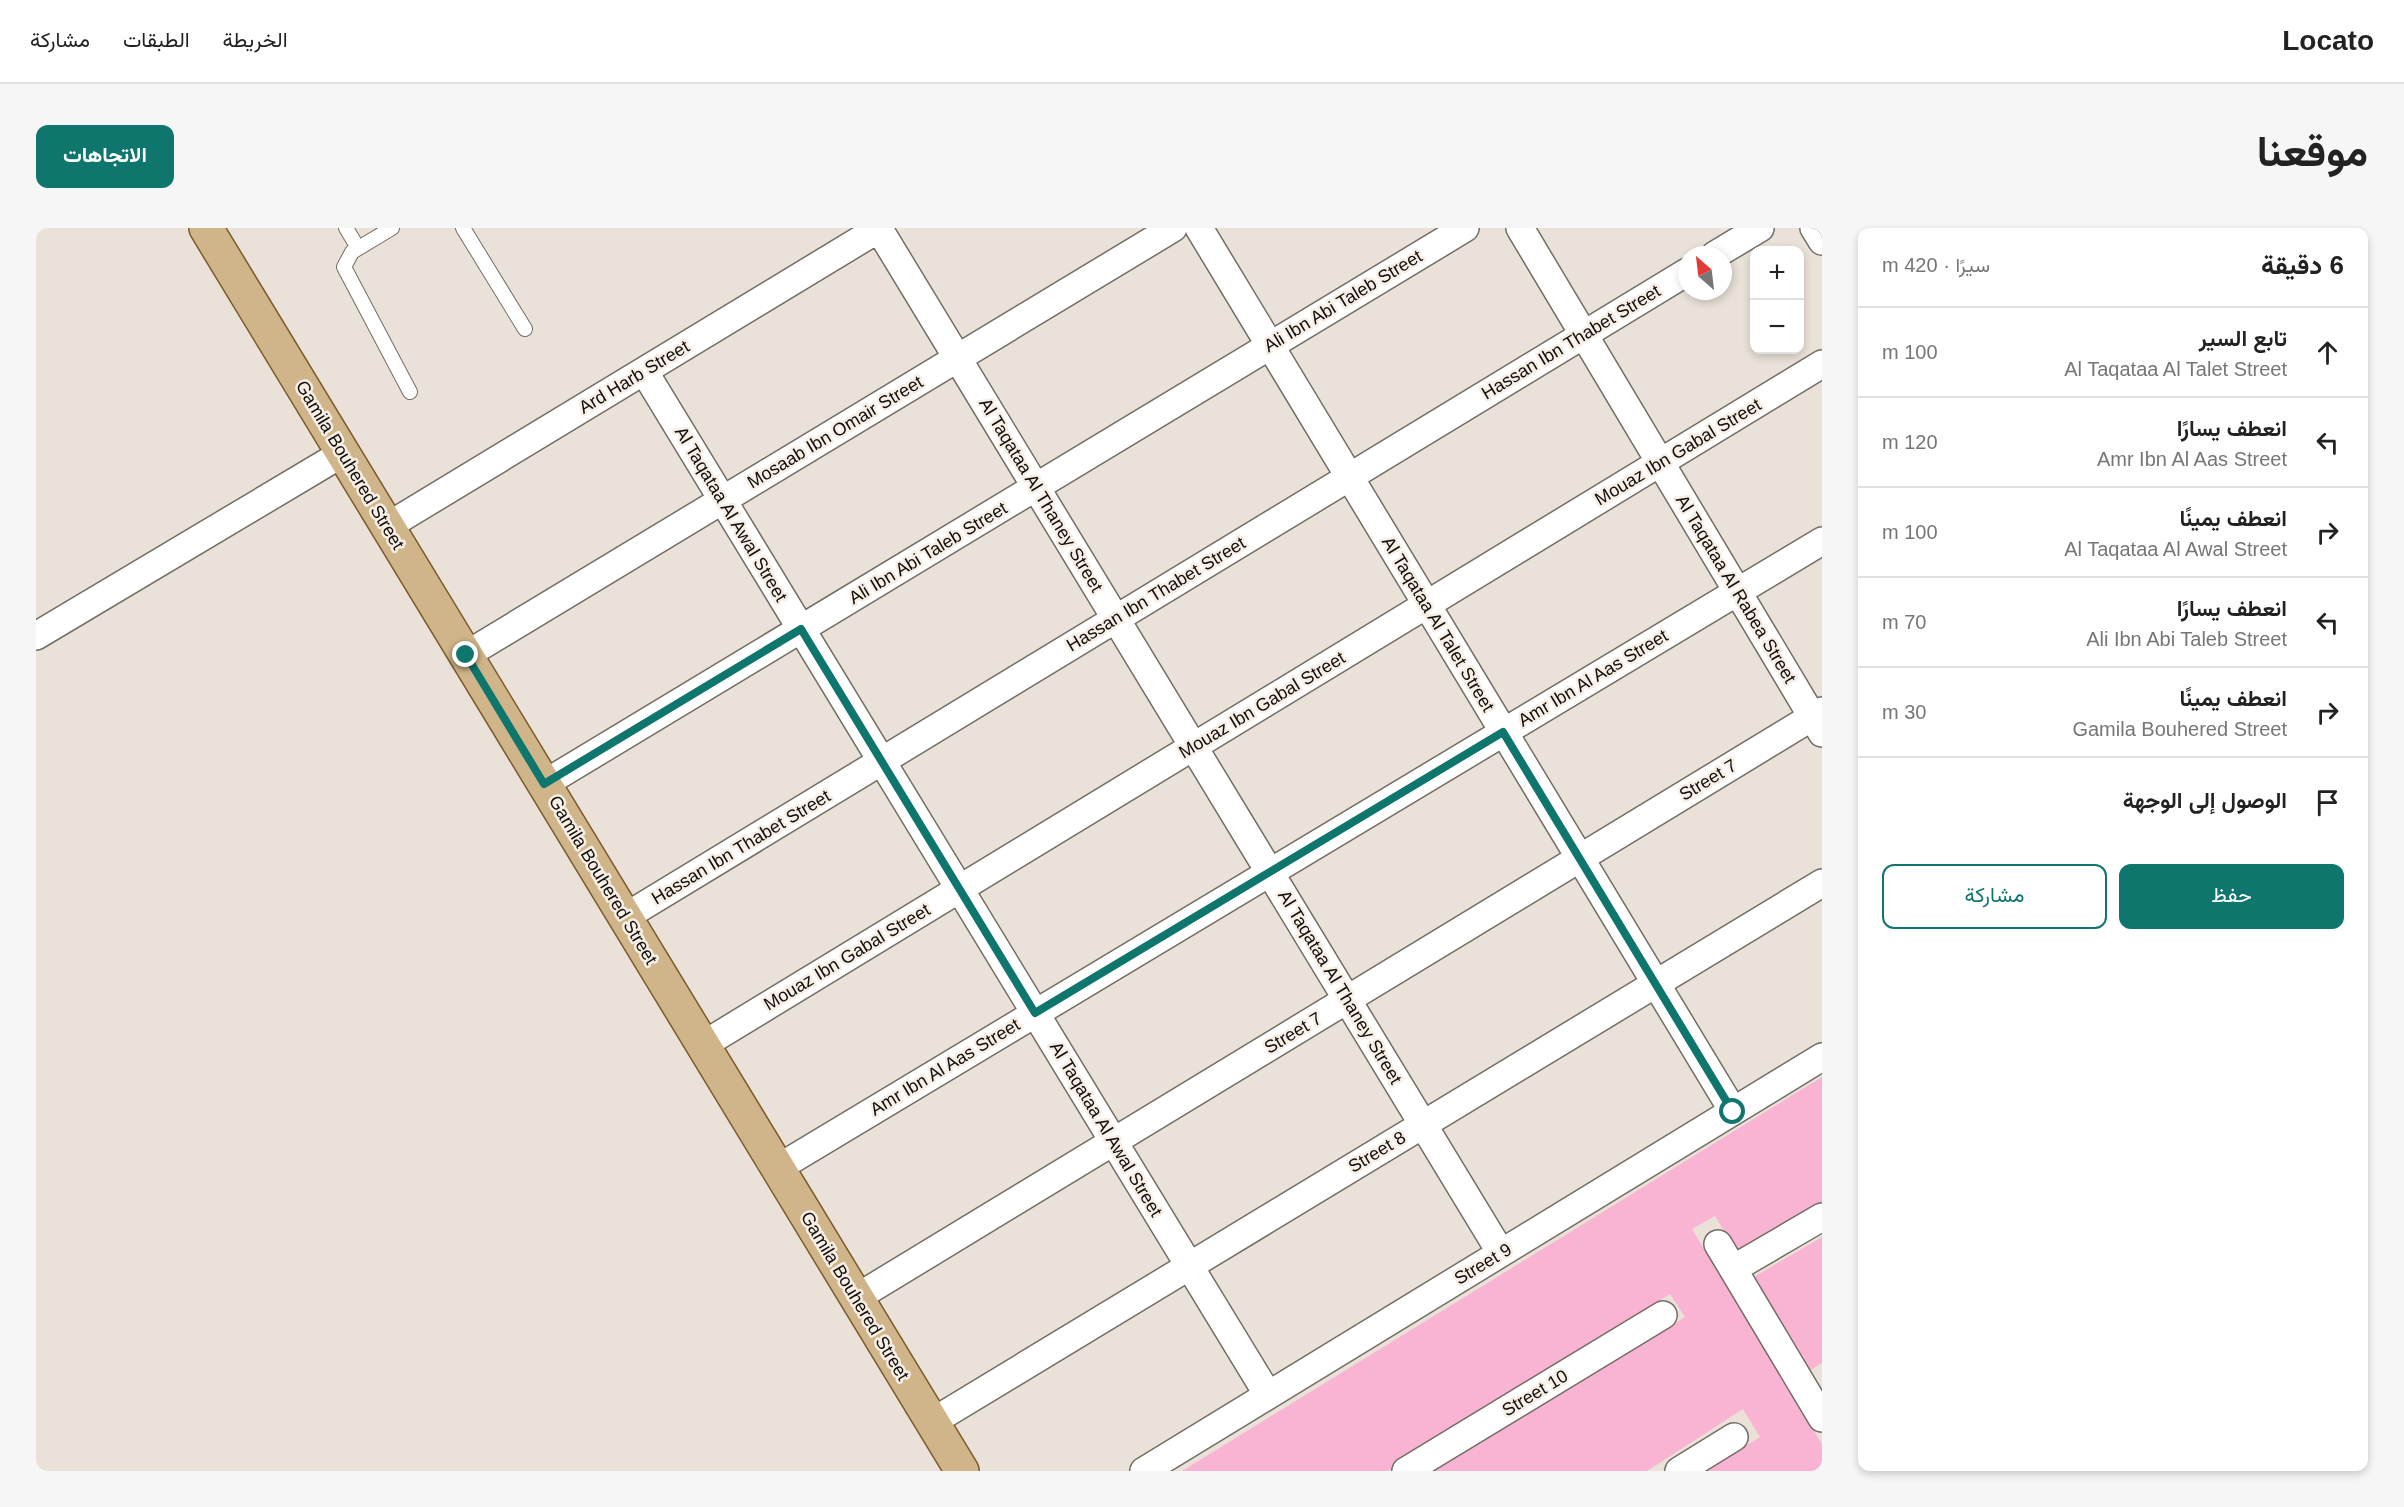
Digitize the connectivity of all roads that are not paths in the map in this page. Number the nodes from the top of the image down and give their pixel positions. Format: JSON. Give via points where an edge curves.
{"nodes":[{"id":1,"x":206,"y":228,"type":"edge"},
{"id":2,"x":346,"y":228,"type":"edge"},
{"id":3,"x":392,"y":228,"type":"edge"},
{"id":4,"x":463,"y":228,"type":"edge"},
{"id":5,"x":880,"y":228,"type":"edge"},
{"id":6,"x":1173,"y":228,"type":"edge"},
{"id":7,"x":1199,"y":228,"type":"edge"},
{"id":8,"x":1465,"y":228,"type":"edge"},
{"id":9,"x":1520,"y":228,"type":"edge"},
{"id":10,"x":1760,"y":228,"type":"edge"},
{"id":11,"x":1814,"y":228,"type":"edge"},
{"id":12,"x":1822,"y":242,"type":"edge"},
{"id":13,"x":1730,"y":246,"type":"edge"},
{"id":14,"x":358,"y":248,"type":"junction"},
{"id":15,"x":1678,"y":278,"type":"edge"},
{"id":16,"x":525,"y":329,"type":"dead end"},
{"id":17,"x":1584,"y":335,"type":"junction"},
{"id":18,"x":1270,"y":345,"type":"junction"},
{"id":19,"x":958,"y":358,"type":"junction"},
{"id":20,"x":1822,"y":364,"type":"edge"},
{"id":21,"x":644,"y":371,"type":"junction"},
{"id":22,"x":410,"y":392,"type":"dead end"},
{"id":23,"x":343,"y":453,"type":"junction"},
{"id":24,"x":1660,"y":463,"type":"junction"},
{"id":25,"x":1350,"y":477,"type":"junction"},
{"id":26,"x":1036,"y":487,"type":"junction"},
{"id":27,"x":723,"y":500,"type":"junction"},
{"id":28,"x":388,"y":526,"type":"junction"},
{"id":29,"x":1822,"y":541,"type":"edge"},
{"id":30,"x":1737,"y":592,"type":"junction"},
{"id":31,"x":1427,"y":605,"type":"junction"},
{"id":32,"x":1116,"y":619,"type":"junction"},
{"id":33,"x":801,"y":629,"type":"junction"},
{"id":34,"x":36,"y":636,"type":"edge"},
{"id":35,"x":466,"y":655,"type":"junction"},
{"id":36,"x":1819,"y":720,"type":"edge"},
{"id":37,"x":1503,"y":732,"type":"junction"},
{"id":38,"x":1194,"y":747,"type":"junction"},
{"id":39,"x":882,"y":761,"type":"junction"},
{"id":40,"x":544,"y":784,"type":"junction"},
{"id":41,"x":1580,"y":858,"type":"junction"},
{"id":42,"x":1270,"y":872,"type":"junction"},
{"id":43,"x":1822,"y":883,"type":"edge"},
{"id":44,"x":960,"y":889,"type":"junction"},
{"id":45,"x":625,"y":917,"type":"junction"},
{"id":46,"x":1656,"y":984,"type":"junction"},
{"id":47,"x":1347,"y":1000,"type":"junction"},
{"id":48,"x":1035,"y":1013,"type":"junction"},
{"id":49,"x":703,"y":1045,"type":"junction"},
{"id":50,"x":1822,"y":1057,"type":"edge"},
{"id":51,"x":1733,"y":1112,"type":"junction"},
{"id":52,"x":1423,"y":1125,"type":"junction"},
{"id":53,"x":1114,"y":1142,"type":"junction"},
{"id":54,"x":778,"y":1168,"type":"junction"},
{"id":55,"x":1822,"y":1217,"type":"edge"},
{"id":56,"x":1718,"y":1244,"type":"dead end"},
{"id":57,"x":1501,"y":1253,"type":"junction"},
{"id":58,"x":1190,"y":1266,"type":"junction"},
{"id":59,"x":1733,"y":1269,"type":"junction"},
{"id":60,"x":856,"y":1298,"type":"junction"},
{"id":61,"x":1663,"y":1315,"type":"dead end"},
{"id":62,"x":1813,"y":1384,"type":"edge"},
{"id":63,"x":1268,"y":1395,"type":"junction"},
{"id":64,"x":1822,"y":1418,"type":"edge"},
{"id":65,"x":932,"y":1422,"type":"junction"},
{"id":66,"x":1734,"y":1437,"type":"dead end"},
{"id":67,"x":962,"y":1471,"type":"edge"},
{"id":68,"x":1144,"y":1471,"type":"edge"},
{"id":69,"x":1406,"y":1471,"type":"edge"},
{"id":70,"x":1679,"y":1471,"type":"edge"}],
"edges":[{"from":1,"to":23,"type":"main road","name":"Gamila Bouhered Street"},
{"from":2,"to":14,"type":"lane"},
{"from":3,"to":14,"type":"lane"},
{"from":4,"to":16,"type":"lane"},
{"from":5,"to":19,"type":"street","name":"Al Taqataa Al Thaney Street"},
{"from":5,"to":21,"type":"street","name":"Ard Harb Street"},
{"from":6,"to":19,"type":"street","name":"Mosaab Ibn Omair Street"},
{"from":7,"to":18,"type":"street","name":"Al Taqataa Al Talet Street"},
{"from":8,"to":18,"type":"street","name":"Ali Ibn Abi Taleb Street"},
{"from":9,"to":17,"type":"street","name":"Al Taqataa Al Rabea Street"},
{"from":10,"to":13,"type":"street"},
{"from":11,"to":12,"type":"street"},
{"from":14,"to":22,"type":"lane","via":[[345,261],[346,273]]},
{"from":15,"to":17,"type":"street","name":"Hassan Ibn Thabet Street"},
{"from":17,"to":24,"type":"street","name":"Al Taqataa Al Rabea Street"},
{"from":17,"to":25,"type":"street","name":"Hassan Ibn Thabet Street"},
{"from":18,"to":25,"type":"street","name":"Al Taqataa Al Talet Street"},
{"from":18,"to":26,"type":"street","name":"Ali Ibn Abi Taleb Street"},
{"from":19,"to":26,"type":"street","name":"Al Taqataa Al Thaney Street"},
{"from":19,"to":27,"type":"street","name":"Mosaab Ibn Omair Street"},
{"from":20,"to":24,"type":"street","name":"Mouaz Ibn Gabal Street"},
{"from":21,"to":27,"type":"street","name":"Al Taqataa Al Awal Street"},
{"from":21,"to":28,"type":"street","name":"Ard Harb Street"},
{"from":23,"to":28,"type":"main road","name":"Gamila Bouhered Street"},
{"from":23,"to":34,"type":"street"},
{"from":24,"to":30,"type":"street","name":"Al Taqataa Al Rabea Street"},
{"from":24,"to":31,"type":"street","name":"Mouaz Ibn Gabal Street"},
{"from":25,"to":31,"type":"street","name":"Al Taqataa Al Talet Street"},
{"from":25,"to":32,"type":"street","name":"Hassan Ibn Thabet Street"},
{"from":26,"to":32,"type":"street","name":"Al Taqataa Al Thaney Street"},
{"from":26,"to":33,"type":"street","name":"Ali Ibn Abi Taleb Street"},
{"from":27,"to":33,"type":"street","name":"Al Taqataa Al Awal Street"},
{"from":27,"to":35,"type":"street","name":"Mosaab Ibn Omair Street"},
{"from":28,"to":35,"type":"main road","name":"Gamila Bouhered Street"},
{"from":29,"to":30,"type":"street","name":"Amr Ibn Al Aas Street"},
{"from":30,"to":36,"type":"street","name":"Al Taqataa Al Rabea Street"},
{"from":30,"to":37,"type":"street","name":"Amr Ibn Al Aas Street"},
{"from":31,"to":37,"type":"street","name":"Al Taqataa Al Talet Street"},
{"from":31,"to":38,"type":"street","name":"Mouaz Ibn Gabal Street"},
{"from":32,"to":38,"type":"street","name":"Al Taqataa Al Thaney Street"},
{"from":32,"to":39,"type":"street","name":"Hassan Ibn Thabet Street"},
{"from":33,"to":39,"type":"street","name":"Al Taqataa Al Awal Street"},
{"from":33,"to":40,"type":"street","name":"Ali Ibn Abi Taleb Street"},
{"from":35,"to":40,"type":"main road","name":"Gamila Bouhered Street"},
{"from":36,"to":41,"type":"street","name":"Street 7"},
{"from":37,"to":41,"type":"street","name":"Al Taqataa Al Talet Street"},
{"from":37,"to":42,"type":"street","name":"Amr Ibn Al Aas Street"},
{"from":38,"to":42,"type":"street","name":"Al Taqataa Al Thaney Street"},
{"from":38,"to":44,"type":"street","name":"Mouaz Ibn Gabal Street"},
{"from":39,"to":44,"type":"street","name":"Al Taqataa Al Awal Street"},
{"from":39,"to":45,"type":"street","name":"Hassan Ibn Thabet Street"},
{"from":40,"to":45,"type":"main road","name":"Gamila Bouhered Street"},
{"from":41,"to":46,"type":"street","name":"Al Taqataa Al Talet Street"},
{"from":41,"to":47,"type":"street","name":"Street 7"},
{"from":42,"to":47,"type":"street","name":"Al Taqataa Al Thaney Street"},
{"from":42,"to":48,"type":"street","name":"Amr Ibn Al Aas Street"},
{"from":43,"to":46,"type":"street","name":"Street 8"},
{"from":44,"to":48,"type":"street","name":"Al Taqataa Al Awal Street"},
{"from":44,"to":49,"type":"street","name":"Mouaz Ibn Gabal Street"},
{"from":45,"to":49,"type":"main road","name":"Gamila Bouhered Street"},
{"from":46,"to":51,"type":"street","name":"Al Taqataa Al Talet Street"},
{"from":46,"to":52,"type":"street","name":"Street 8"},
{"from":47,"to":52,"type":"street","name":"Al Taqataa Al Thaney Street"},
{"from":47,"to":53,"type":"street","name":"Street 7"},
{"from":48,"to":53,"type":"street","name":"Al Taqataa Al Awal Street"},
{"from":48,"to":54,"type":"street","name":"Amr Ibn Al Aas Street"},
{"from":49,"to":54,"type":"main road","name":"Gamila Bouhered Street"},
{"from":50,"to":51,"type":"street","name":"Street 9"},
{"from":51,"to":57,"type":"street","name":"Street 9"},
{"from":52,"to":57,"type":"street","name":"Al Taqataa Al Thaney Street"},
{"from":52,"to":58,"type":"street","name":"Street 8"},
{"from":53,"to":58,"type":"street","name":"Al Taqataa Al Awal Street"},
{"from":53,"to":60,"type":"street","name":"Street 7"},
{"from":54,"to":60,"type":"main road","name":"Gamila Bouhered Street"},
{"from":55,"to":59,"type":"street"},
{"from":56,"to":59,"type":"street"},
{"from":57,"to":63,"type":"street","name":"Street 9"},
{"from":58,"to":63,"type":"street","name":"Al Taqataa Al Awal Street"},
{"from":58,"to":65,"type":"street","name":"Street 8"},
{"from":59,"to":62,"type":"street"},
{"from":60,"to":65,"type":"main road","name":"Gamila Bouhered Street"},
{"from":61,"to":69,"type":"street","name":"Street 10"},
{"from":62,"to":64,"type":"street"},
{"from":63,"to":68,"type":"street","name":"Street 9"},
{"from":65,"to":67,"type":"main road","name":"Gamila Bouhered Street"},
{"from":66,"to":70,"type":"street"}]}
